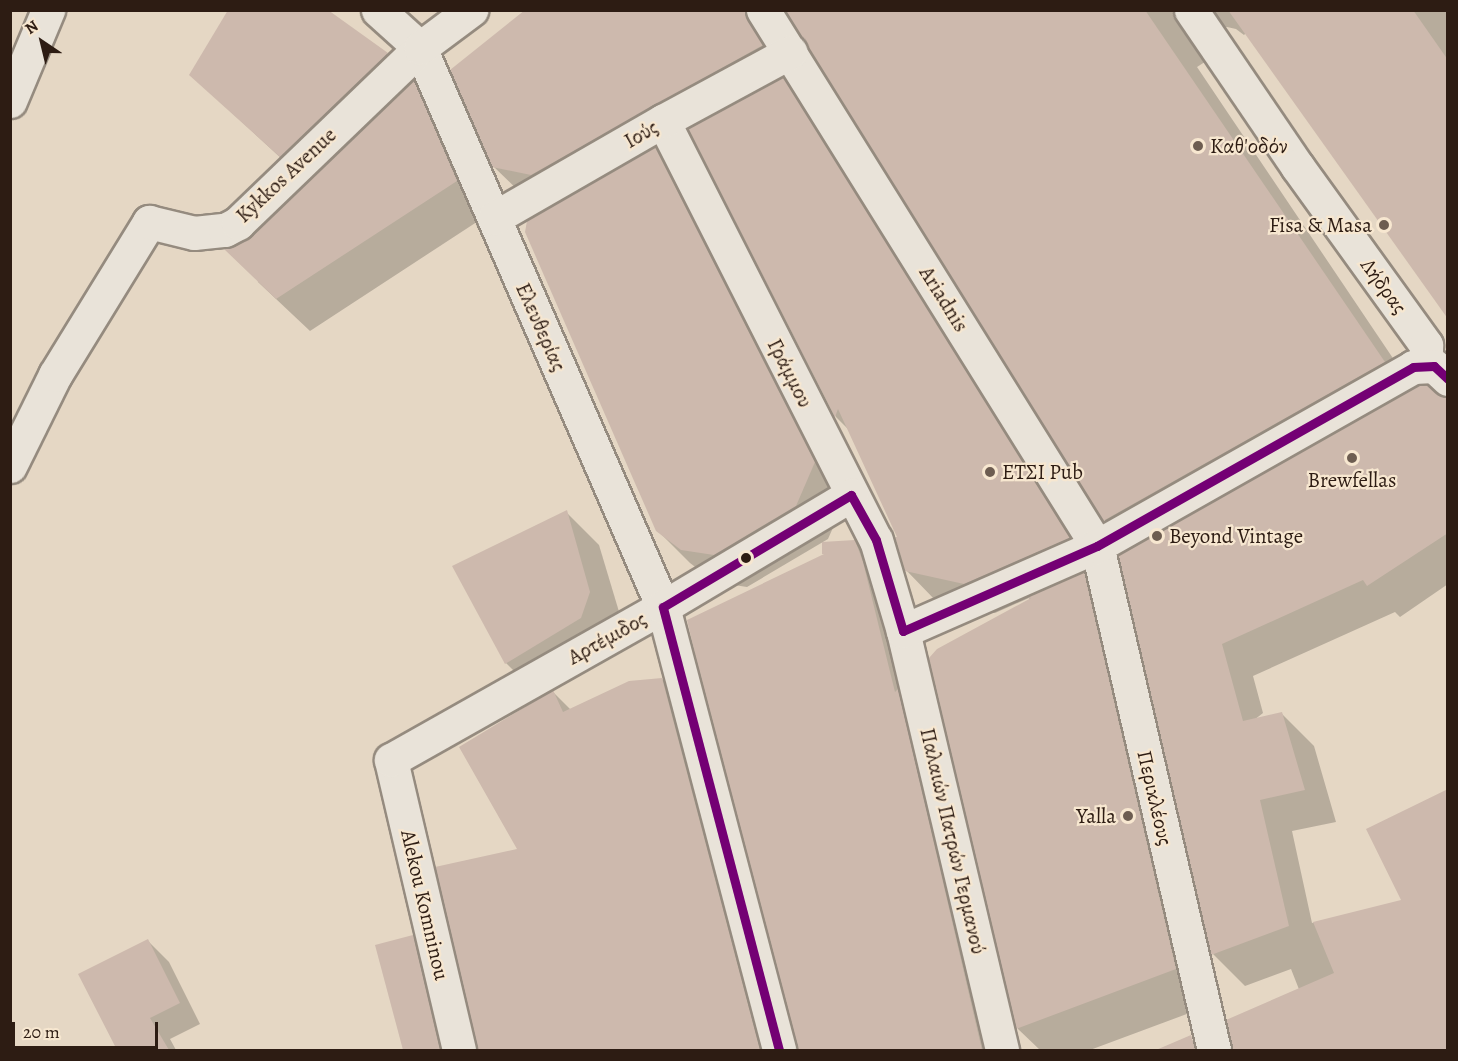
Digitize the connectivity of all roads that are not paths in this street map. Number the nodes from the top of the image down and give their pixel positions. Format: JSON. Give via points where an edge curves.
{"nodes":[{"id":1,"x":48,"y":10,"type":"edge"},
{"id":2,"x":378,"y":10,"type":"edge"},
{"id":3,"x":471,"y":10,"type":"edge"},
{"id":4,"x":763,"y":10,"type":"edge"},
{"id":5,"x":1191,"y":10,"type":"edge"},
{"id":6,"x":420,"y":48,"type":"junction"},
{"id":7,"x":790,"y":52,"type":"junction"},
{"id":8,"x":10,"y":101,"type":"edge"},
{"id":9,"x":663,"y":121,"type":"junction"},
{"id":10,"x":494,"y":218,"type":"junction"},
{"id":11,"x":1437,"y":373,"type":"edge"},
{"id":12,"x":21,"y":416,"type":"edge"},
{"id":13,"x":10,"y":466,"type":"edge"},
{"id":14,"x":851,"y":495,"type":"junction"},
{"id":15,"x":1097,"y":546,"type":"junction"},
{"id":16,"x":663,"y":607,"type":"junction"},
{"id":17,"x":903,"y":631,"type":"junction"},
{"id":18,"x":391,"y":760,"type":"joint"},
{"id":19,"x":459,"y":1050,"type":"edge"},
{"id":20,"x":779,"y":1050,"type":"edge"},
{"id":21,"x":1002,"y":1050,"type":"edge"},
{"id":22,"x":1214,"y":1050,"type":"edge"}],
"edges":[{"from":1,"to":8,"type":"street"},
{"from":2,"to":6,"type":"street"},
{"from":3,"to":6,"type":"street","name":"Kykkos Avenue"},
{"from":4,"to":7,"type":"street","name":"Ariadnis"},
{"from":5,"to":11,"type":"street","name":"Λήδρας","via":[[1426,345]]},
{"from":6,"to":10,"type":"street","name":"Ελευθερίας"},
{"from":6,"to":12,"type":"street","name":"Kykkos Avenue","via":[[238,223],[225,230],[194,233],[149,222],[55,375]]},
{"from":7,"to":9,"type":"street","name":"Ιούς"},
{"from":7,"to":15,"type":"street","name":"Ariadnis"},
{"from":9,"to":10,"type":"street","name":"Ιούς"},
{"from":9,"to":14,"type":"street","name":"Γράμμου"},
{"from":10,"to":16,"type":"street","name":"Ελευθερίας"},
{"from":11,"to":15,"type":"street","via":[[1413,367]]},
{"from":12,"to":13,"type":"street"},
{"from":14,"to":16,"type":"street","name":"Αρτέμιδος"},
{"from":14,"to":17,"type":"street","name":"Γράμμου","via":[[876,540]]},
{"from":15,"to":17,"type":"street"},
{"from":15,"to":22,"type":"street","name":"Περικλέους"},
{"from":16,"to":18,"type":"street","name":"Αρτέμιδος"},
{"from":16,"to":20,"type":"street","name":"Ελευθερίας"},
{"from":17,"to":21,"type":"street","name":"Παλαιών Πατρών Γερμανού"},
{"from":18,"to":19,"type":"street","name":"Alekou Komninou"}]}
